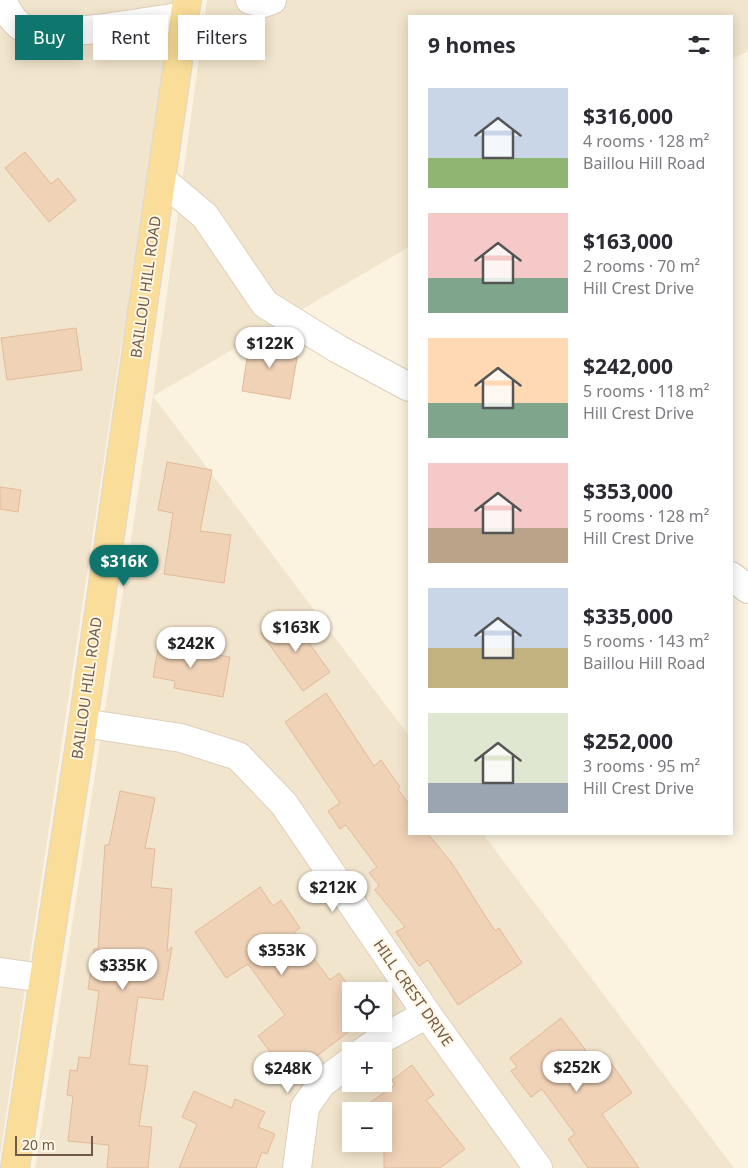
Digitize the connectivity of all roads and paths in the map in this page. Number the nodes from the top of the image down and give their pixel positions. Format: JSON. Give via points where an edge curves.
{"nodes":[{"id":1,"x":2,"y":0,"type":"edge"},
{"id":2,"x":250,"y":0,"type":"edge"},
{"id":3,"x":272,"y":0,"type":"edge"},
{"id":4,"x":186,"y":8,"type":"edge"},
{"id":5,"x":162,"y":179,"type":"junction"},
{"id":6,"x":408,"y":386,"type":"edge"},
{"id":7,"x":733,"y":578,"type":"edge"},
{"id":8,"x":748,"y":589,"type":"edge"},
{"id":9,"x":82,"y":723,"type":"junction"},
{"id":10,"x":0,"y":972,"type":"edge"},
{"id":11,"x":44,"y":978,"type":"junction"},
{"id":12,"x":427,"y":1014,"type":"junction"},
{"id":13,"x":377,"y":1042,"type":"edge"},
{"id":14,"x":342,"y":1068,"type":"edge"},
{"id":15,"x":15,"y":1168,"type":"edge"},
{"id":16,"x":296,"y":1168,"type":"edge"},
{"id":17,"x":538,"y":1168,"type":"edge"}],
"edges":[{"from":1,"to":4,"type":"street","via":[[8,13],[25,29],[53,33]]},
{"from":2,"to":3,"type":"street"},
{"from":4,"to":5,"type":"main road","name":"BAILLOU HILL ROAD"},
{"from":5,"to":6,"type":"street","via":[[205,216],[265,304],[338,349]]},
{"from":5,"to":9,"type":"main road","name":"BAILLOU HILL ROAD"},
{"from":7,"to":8,"type":"street"},
{"from":9,"to":11,"type":"main road","name":"BAILLOU HILL ROAD"},
{"from":9,"to":12,"type":"street","name":"HILL CREST DRIVE","via":[[181,738],[238,756],[284,804]]},
{"from":10,"to":11,"type":"street"},
{"from":11,"to":15,"type":"main road","name":"BAILLOU HILL ROAD"},
{"from":12,"to":13,"type":"street"},
{"from":12,"to":17,"type":"street","name":"HILL CREST DRIVE"},
{"from":14,"to":16,"type":"street","via":[[322,1083],[306,1107]]}]}
